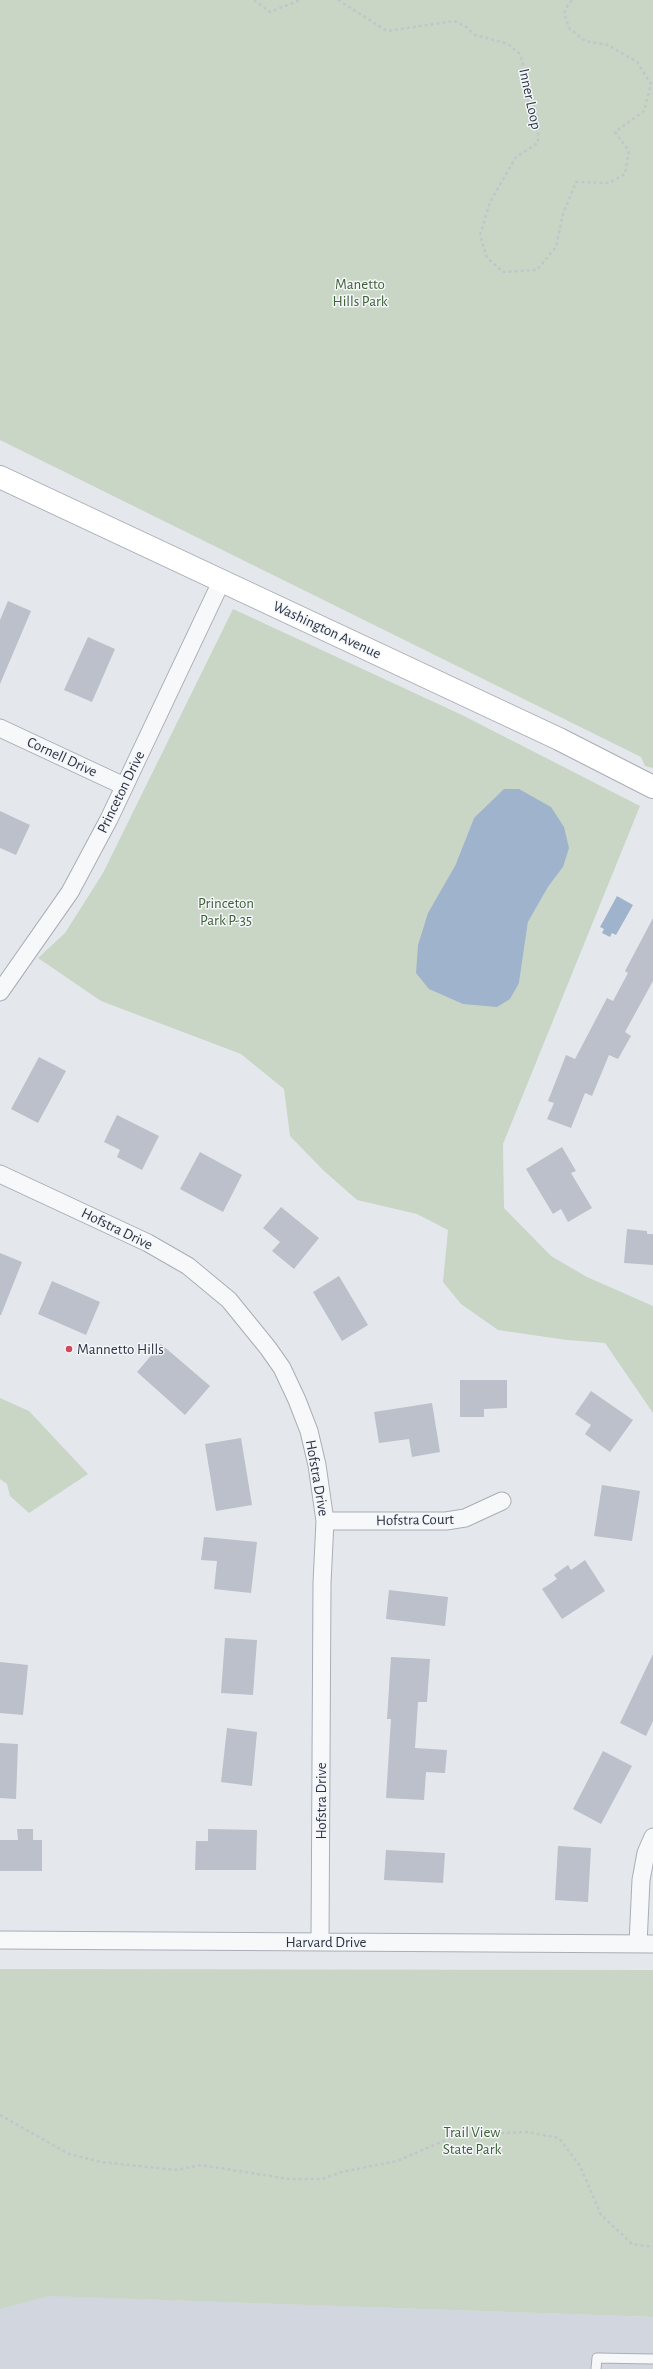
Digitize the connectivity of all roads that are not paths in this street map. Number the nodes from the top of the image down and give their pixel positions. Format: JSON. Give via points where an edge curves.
{"nodes":[{"id":1,"x":0,"y":477,"type":"edge"},
{"id":2,"x":222,"y":580,"type":"junction"},
{"id":3,"x":0,"y":728,"type":"edge"},
{"id":4,"x":124,"y":786,"type":"junction"},
{"id":5,"x":653,"y":787,"type":"edge"},
{"id":6,"x":0,"y":992,"type":"edge"},
{"id":7,"x":0,"y":1174,"type":"edge"},
{"id":8,"x":502,"y":1501,"type":"dead end"},
{"id":9,"x":325,"y":1521,"type":"junction"},
{"id":10,"x":653,"y":1837,"type":"edge"},
{"id":11,"x":0,"y":1940,"type":"edge"},
{"id":12,"x":320,"y":1942,"type":"junction"},
{"id":13,"x":646,"y":1944,"type":"edge"},
{"id":14,"x":653,"y":2359,"type":"edge"},
{"id":15,"x":596,"y":2369,"type":"edge"}],
"edges":[{"from":1,"to":2,"type":"main road","name":"Washington Avenue"},
{"from":2,"to":4,"type":"street","name":"Princeton Drive"},
{"from":2,"to":5,"type":"main road","name":"Washington Avenue","via":[[559,739]]},
{"from":3,"to":4,"type":"street","name":"Cornell Drive"},
{"from":4,"to":6,"type":"street","name":"Princeton Drive","via":[[70,892]]},
{"from":7,"to":9,"type":"street","name":"Hofstra Drive","via":[[148,1243],[188,1266],[229,1300],[282,1368],[297,1400],[309,1431],[317,1465]]},
{"from":8,"to":9,"type":"street","name":"Hofstra Court","via":[[465,1518],[446,1521]]},
{"from":9,"to":12,"type":"street","name":"Hofstra Drive","via":[[322,1591]]},
{"from":10,"to":13,"type":"street","via":[[646,1853],[640,1880]]},
{"from":11,"to":12,"type":"street","name":"Harvard Drive"},
{"from":12,"to":13,"type":"street","name":"Harvard Drive"},
{"from":14,"to":15,"type":"lane","via":[[597,2358]]}]}
